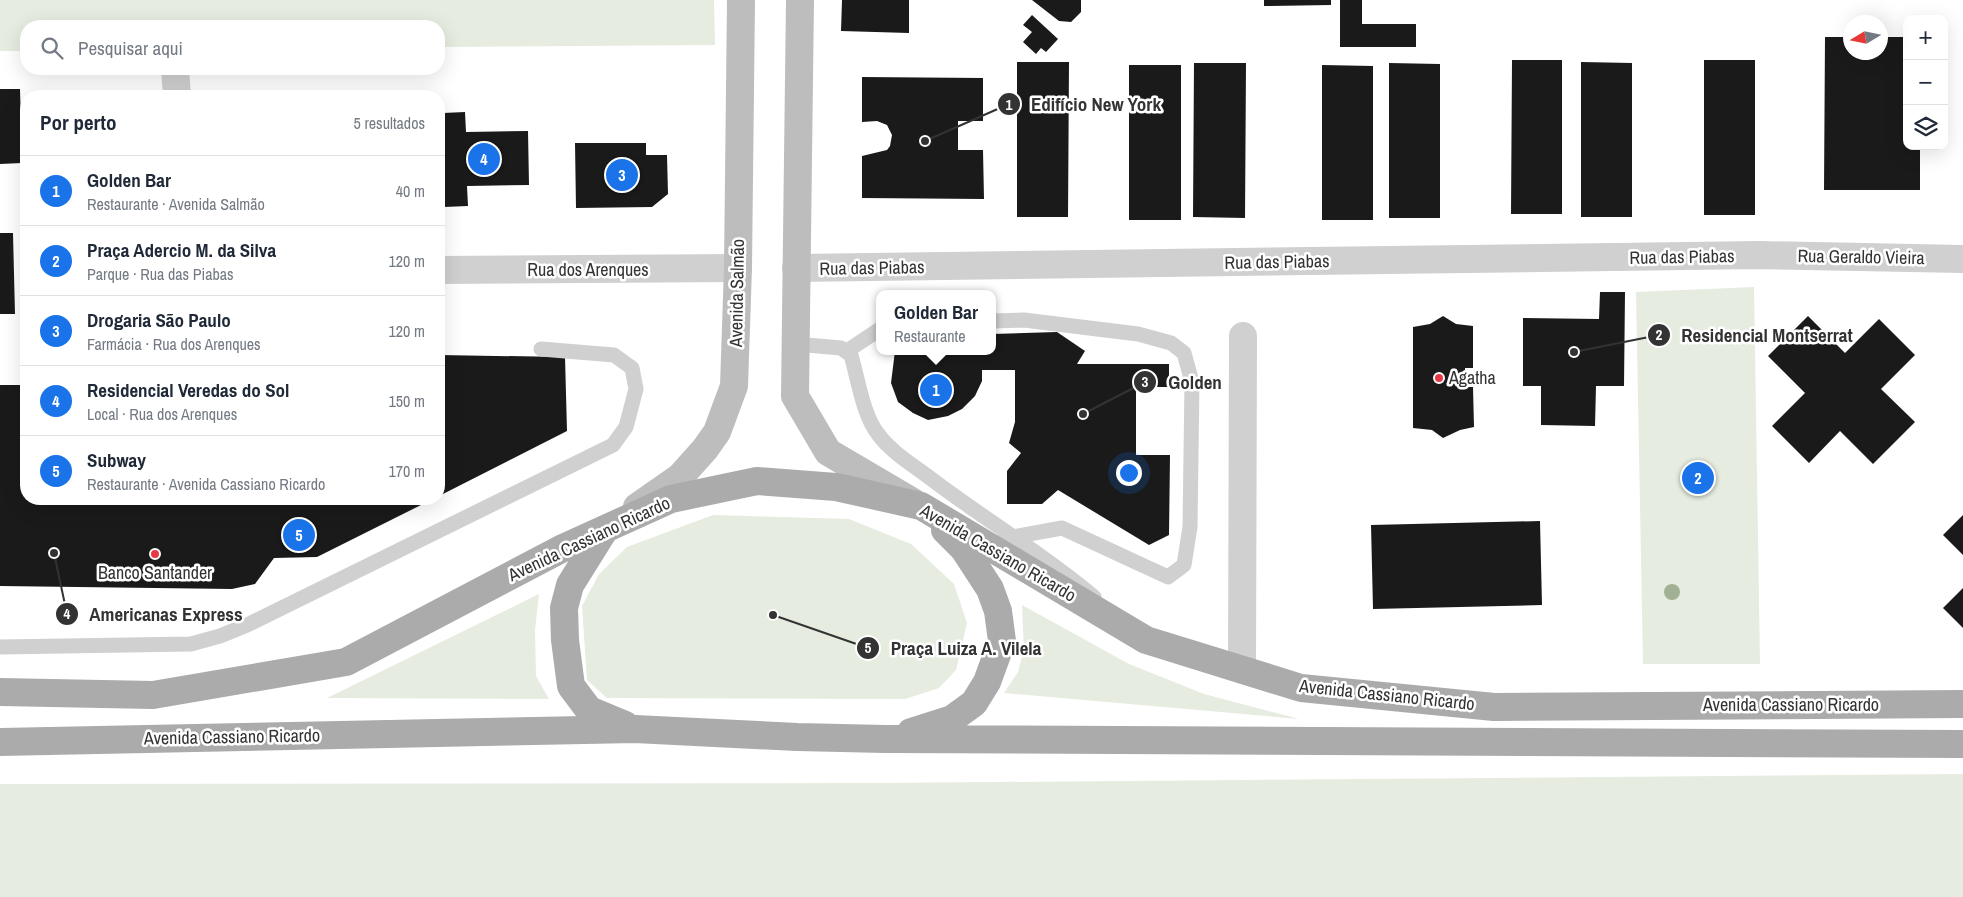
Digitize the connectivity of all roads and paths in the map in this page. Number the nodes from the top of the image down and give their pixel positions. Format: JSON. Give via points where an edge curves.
{"nodes":[{"id":1,"x":741,"y":0,"type":"edge"},
{"id":2,"x":800,"y":0,"type":"edge"},
{"id":3,"x":175,"y":75,"type":"edge"},
{"id":4,"x":177,"y":90,"type":"edge"},
{"id":5,"x":1759,"y":256,"type":"joint"},
{"id":6,"x":1963,"y":259,"type":"edge"},
{"id":7,"x":738,"y":268,"type":"junction"},
{"id":8,"x":796,"y":268,"type":"junction"},
{"id":9,"x":445,"y":270,"type":"edge"},
{"id":10,"x":996,"y":321,"type":"edge"},
{"id":11,"x":876,"y":333,"type":"edge"},
{"id":12,"x":1243,"y":336,"type":"dead end"},
{"id":13,"x":795,"y":344,"type":"junction"},
{"id":14,"x":540,"y":349,"type":"dead end"},
{"id":15,"x":847,"y":351,"type":"junction"},
{"id":16,"x":921,"y":506,"type":"junction"},
{"id":17,"x":605,"y":529,"type":"junction"},
{"id":18,"x":1001,"y":542,"type":"junction"},
{"id":19,"x":0,"y":647,"type":"edge"},
{"id":20,"x":1242,"y":670,"type":"junction"},
{"id":21,"x":0,"y":692,"type":"edge"},
{"id":22,"x":1963,"y":704,"type":"edge"},
{"id":23,"x":635,"y":729,"type":"junction"},
{"id":24,"x":885,"y":739,"type":"junction"},
{"id":25,"x":0,"y":742,"type":"edge"},
{"id":26,"x":1963,"y":744,"type":"edge"}],
"edges":[{"from":1,"to":7,"type":"street","name":"Avenida Salmão"},
{"from":2,"to":8,"type":"street"},
{"from":3,"to":4,"type":"street"},
{"from":5,"to":6,"type":"street","name":"Rua Geraldo Vieira"},
{"from":5,"to":8,"type":"street","name":"Rua das Piabas"},
{"from":7,"to":9,"type":"street","name":"Rua dos Arenques"},
{"from":7,"to":17,"type":"street","name":"Avenida Salmão","via":[[734,386],[717,432],[680,477]]},
{"from":8,"to":13,"type":"street"},
{"from":10,"to":18,"type":"lane","via":[[1024,320],[1092,328],[1138,334],[1172,343],[1184,353],[1192,382],[1190,527],[1184,565],[1168,577],[1062,528]]},
{"from":11,"to":15,"type":"lane"},
{"from":12,"to":20,"type":"street"},
{"from":13,"to":15,"type":"lane"},
{"from":13,"to":16,"type":"street","via":[[795,396],[828,452]]},
{"from":14,"to":19,"type":"lane","via":[[614,355],[632,368],[636,389],[626,426],[612,445],[220,636],[192,644]]},
{"from":15,"to":18,"type":"lane","via":[[877,434],[890,448],[964,504]]},
{"from":16,"to":17,"type":"main road","name":"Avenida Cassiano Ricardo","via":[[836,487],[757,481],[671,499]]},
{"from":16,"to":18,"type":"main road","name":"Avenida Cassiano Ricardo"},
{"from":16,"to":24,"type":"main road","via":[[964,549],[990,588],[998,611],[1002,641],[987,682],[974,703],[952,719]]},
{"from":17,"to":21,"type":"main road","name":"Avenida Cassiano Ricardo","via":[[346,662],[153,695]]},
{"from":17,"to":23,"type":"main road","via":[[570,585],[564,608],[571,686],[589,710]]},
{"from":18,"to":20,"type":"main road","name":"Avenida Cassiano Ricardo","via":[[1146,640]]},
{"from":20,"to":22,"type":"main road","name":"Avenida Cassiano Ricardo","via":[[1300,688],[1494,707]]},
{"from":23,"to":24,"type":"main road","name":"Avenida Cassiano Ricardo"},
{"from":23,"to":25,"type":"main road","name":"Avenida Cassiano Ricardo"},
{"from":24,"to":26,"type":"main road","name":"Avenida Cassiano Ricardo"}]}
